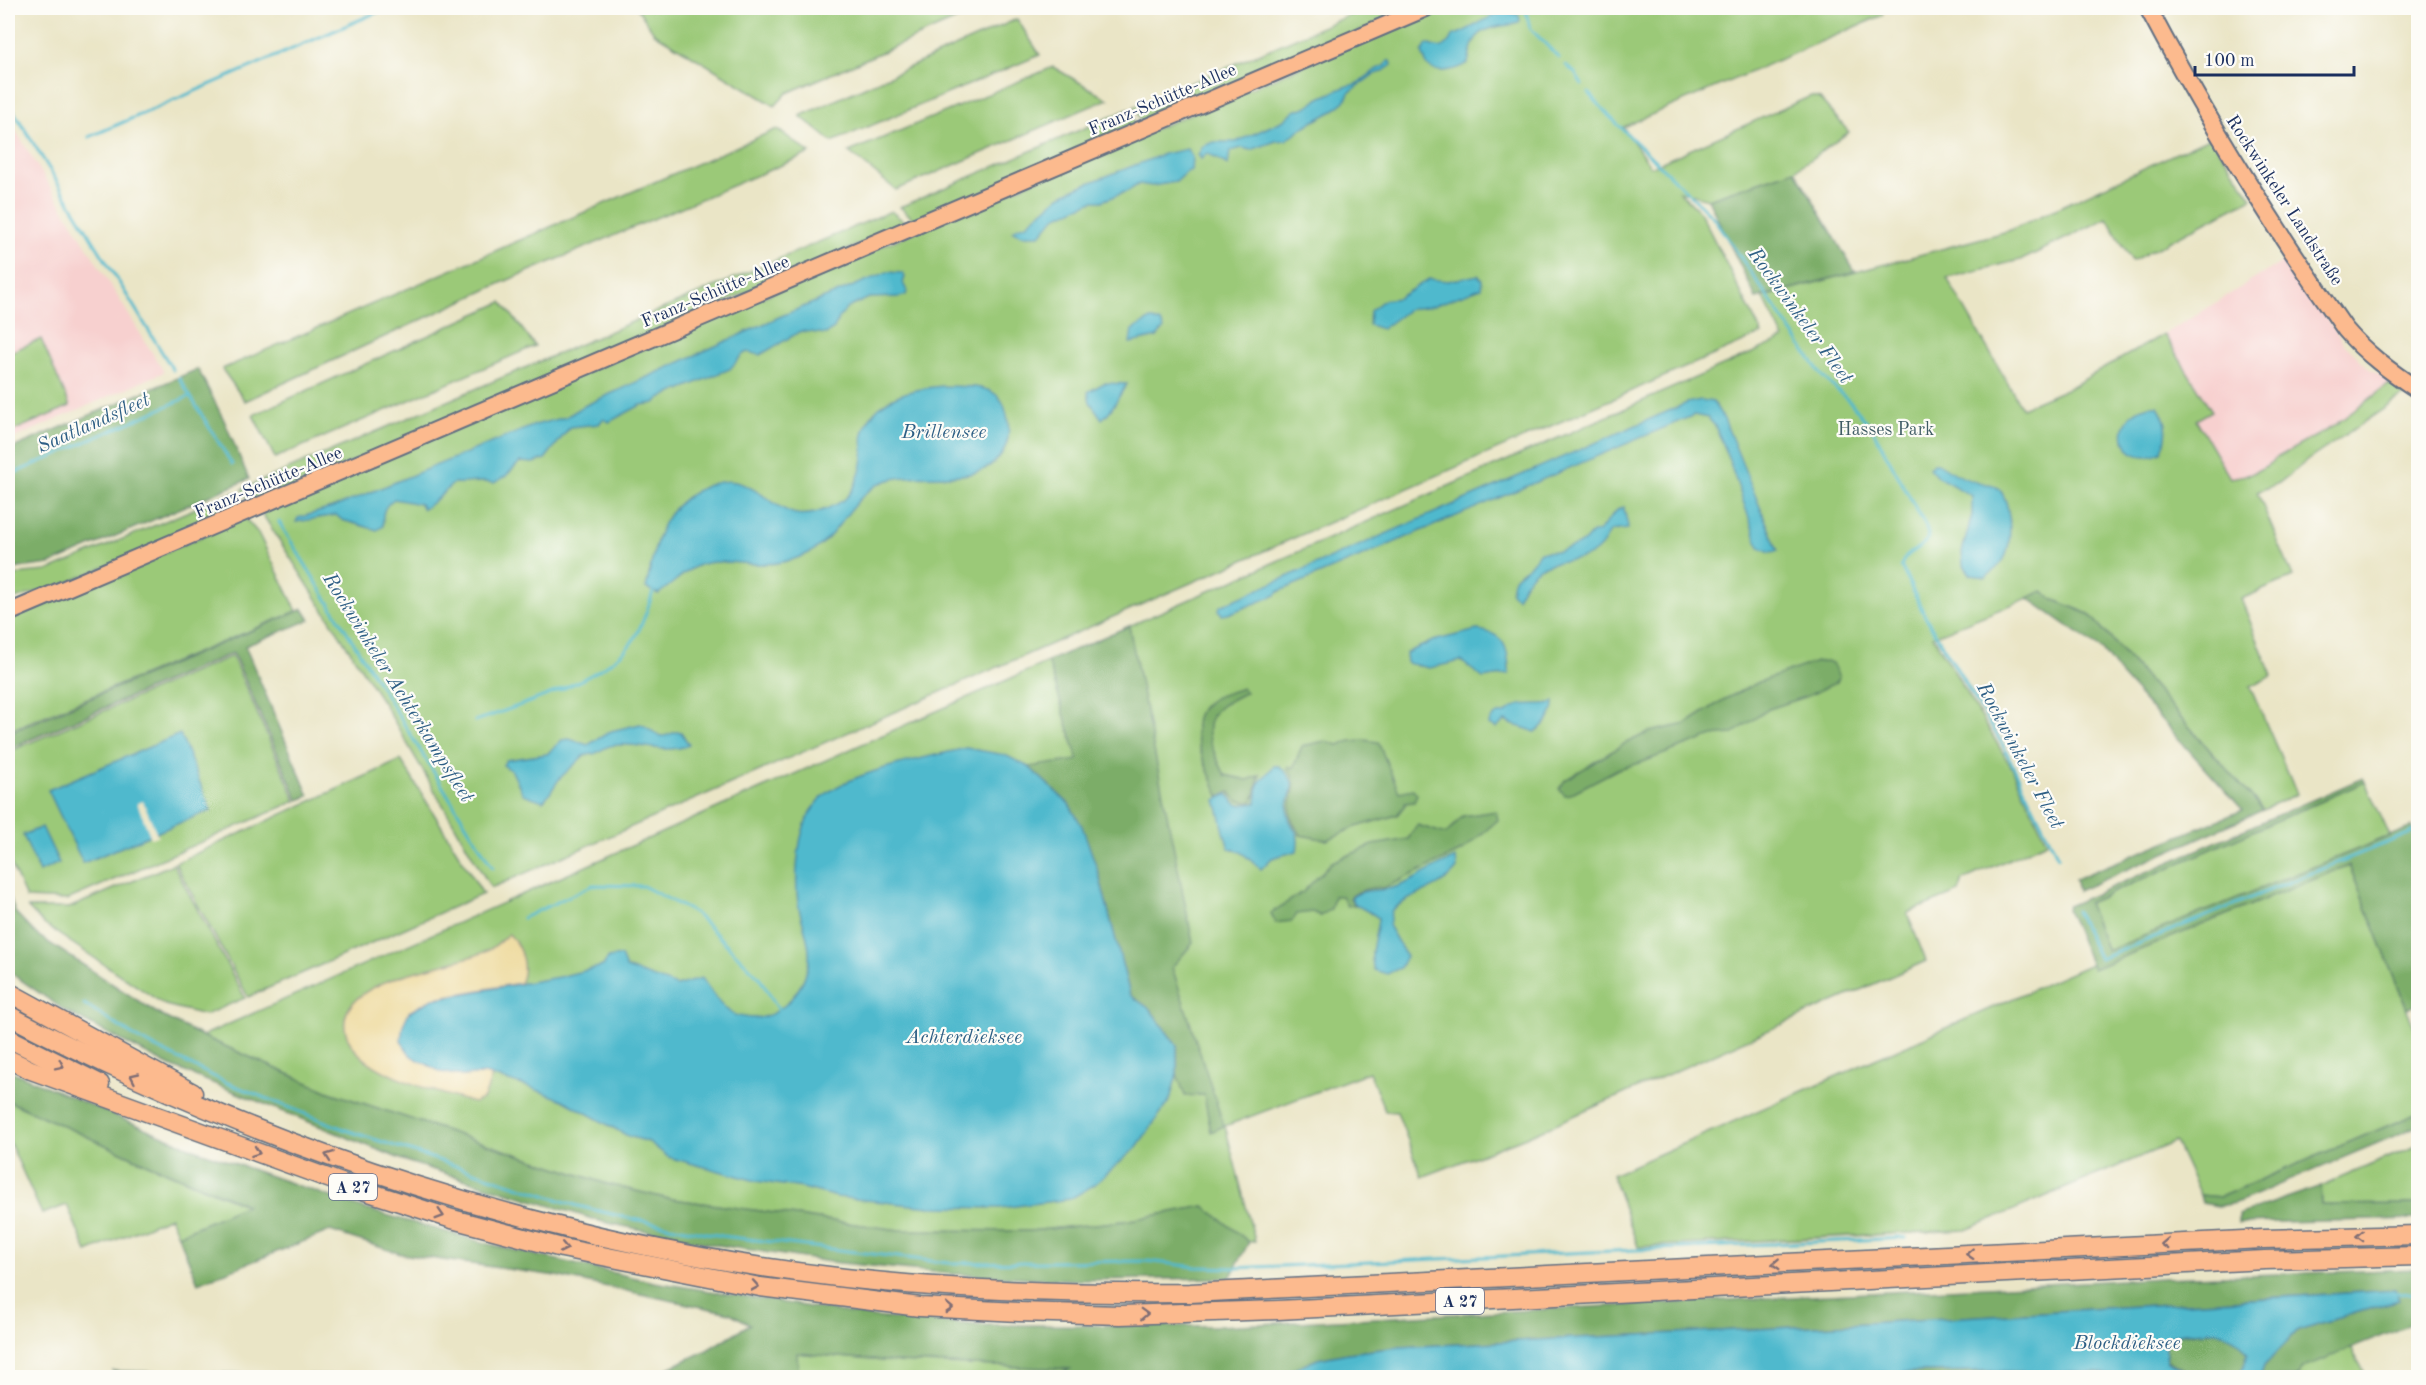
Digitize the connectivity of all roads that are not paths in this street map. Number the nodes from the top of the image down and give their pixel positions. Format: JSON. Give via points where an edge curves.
{"nodes":[{"id":1,"x":1426,"y":8,"type":"edge"},
{"id":2,"x":2148,"y":8,"type":"edge"},
{"id":3,"x":2418,"y":390,"type":"edge"},
{"id":4,"x":11,"y":610,"type":"edge"},
{"id":5,"x":8,"y":984,"type":"edge"},
{"id":6,"x":8,"y":992,"type":"edge"},
{"id":7,"x":8,"y":1015,"type":"edge"},
{"id":8,"x":83,"y":1033,"type":"junction"},
{"id":9,"x":8,"y":1038,"type":"edge"},
{"id":10,"x":8,"y":1059,"type":"edge"},
{"id":11,"x":201,"y":1132,"type":"junction"},
{"id":12,"x":266,"y":1132,"type":"junction"},
{"id":13,"x":2418,"y":1235,"type":"edge"},
{"id":14,"x":2418,"y":1256,"type":"edge"}],
"edges":[{"from":1,"to":4,"type":"main road","name":"Franz-Schütte-Allee"},
{"from":2,"to":3,"type":"main road","name":"Rockwinkeler Landstraße","via":[[2224,143],[2332,310],[2359,346]]},
{"from":5,"to":8,"type":"highway"},
{"from":6,"to":8,"type":"highway"},
{"from":12,"to":7,"type":"highway","number":"A 27","one_way":true,"via":[[167,1093]]},
{"from":8,"to":12,"type":"highway"},
{"from":9,"to":11,"type":"highway","number":"A 27","one_way":true},
{"from":10,"to":11,"type":"highway"},
{"from":11,"to":14,"type":"highway","number":"A 27","one_way":true,"via":[[399,1203],[562,1248],[760,1287],[964,1309],[1120,1315],[1278,1310],[2265,1260]]},
{"from":13,"to":12,"type":"highway","number":"A 27","one_way":true,"via":[[2263,1239],[1273,1290],[1108,1294],[1013,1291],[844,1278],[662,1249],[459,1200]]}]}
